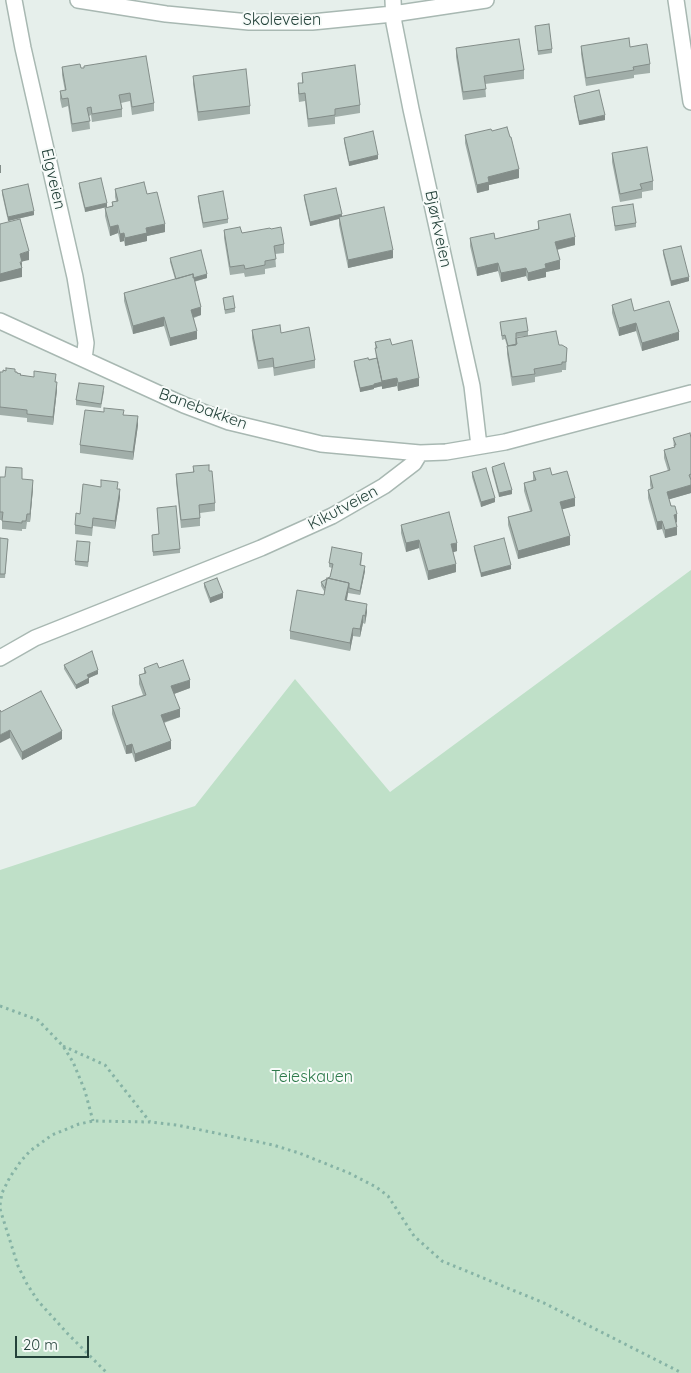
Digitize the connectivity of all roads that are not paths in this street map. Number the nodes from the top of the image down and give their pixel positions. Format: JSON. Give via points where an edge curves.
{"nodes":[{"id":1,"x":14,"y":0,"type":"edge"},
{"id":2,"x":78,"y":0,"type":"edge"},
{"id":3,"x":486,"y":0,"type":"edge"},
{"id":4,"x":676,"y":0,"type":"edge"},
{"id":5,"x":393,"y":7,"type":"edge"},
{"id":6,"x":691,"y":102,"type":"edge"},
{"id":7,"x":0,"y":321,"type":"edge"},
{"id":8,"x":84,"y":359,"type":"junction"},
{"id":9,"x":691,"y":393,"type":"edge"},
{"id":10,"x":479,"y":446,"type":"junction"},
{"id":11,"x":420,"y":453,"type":"junction"},
{"id":12,"x":0,"y":658,"type":"edge"}],
"edges":[{"from":1,"to":8,"type":"street","name":"Elgveien","via":[[75,277],[86,343]]},
{"from":2,"to":5,"type":"street","name":"Skoleveien","via":[[166,14],[249,22],[312,22]]},
{"from":3,"to":5,"type":"street","name":"Skoleveien"},
{"from":4,"to":6,"type":"street"},
{"from":5,"to":10,"type":"street","name":"Bjørkveien","via":[[411,109],[472,386]]},
{"from":7,"to":8,"type":"street","name":"Banebakken"},
{"from":8,"to":11,"type":"street","name":"Banebakken","via":[[229,422],[321,444]]},
{"from":9,"to":10,"type":"street","via":[[514,440]]},
{"from":10,"to":11,"type":"street"},
{"from":11,"to":12,"type":"street","name":"Kikutveien","via":[[414,463],[384,486],[332,516],[261,548],[36,638]]}]}
